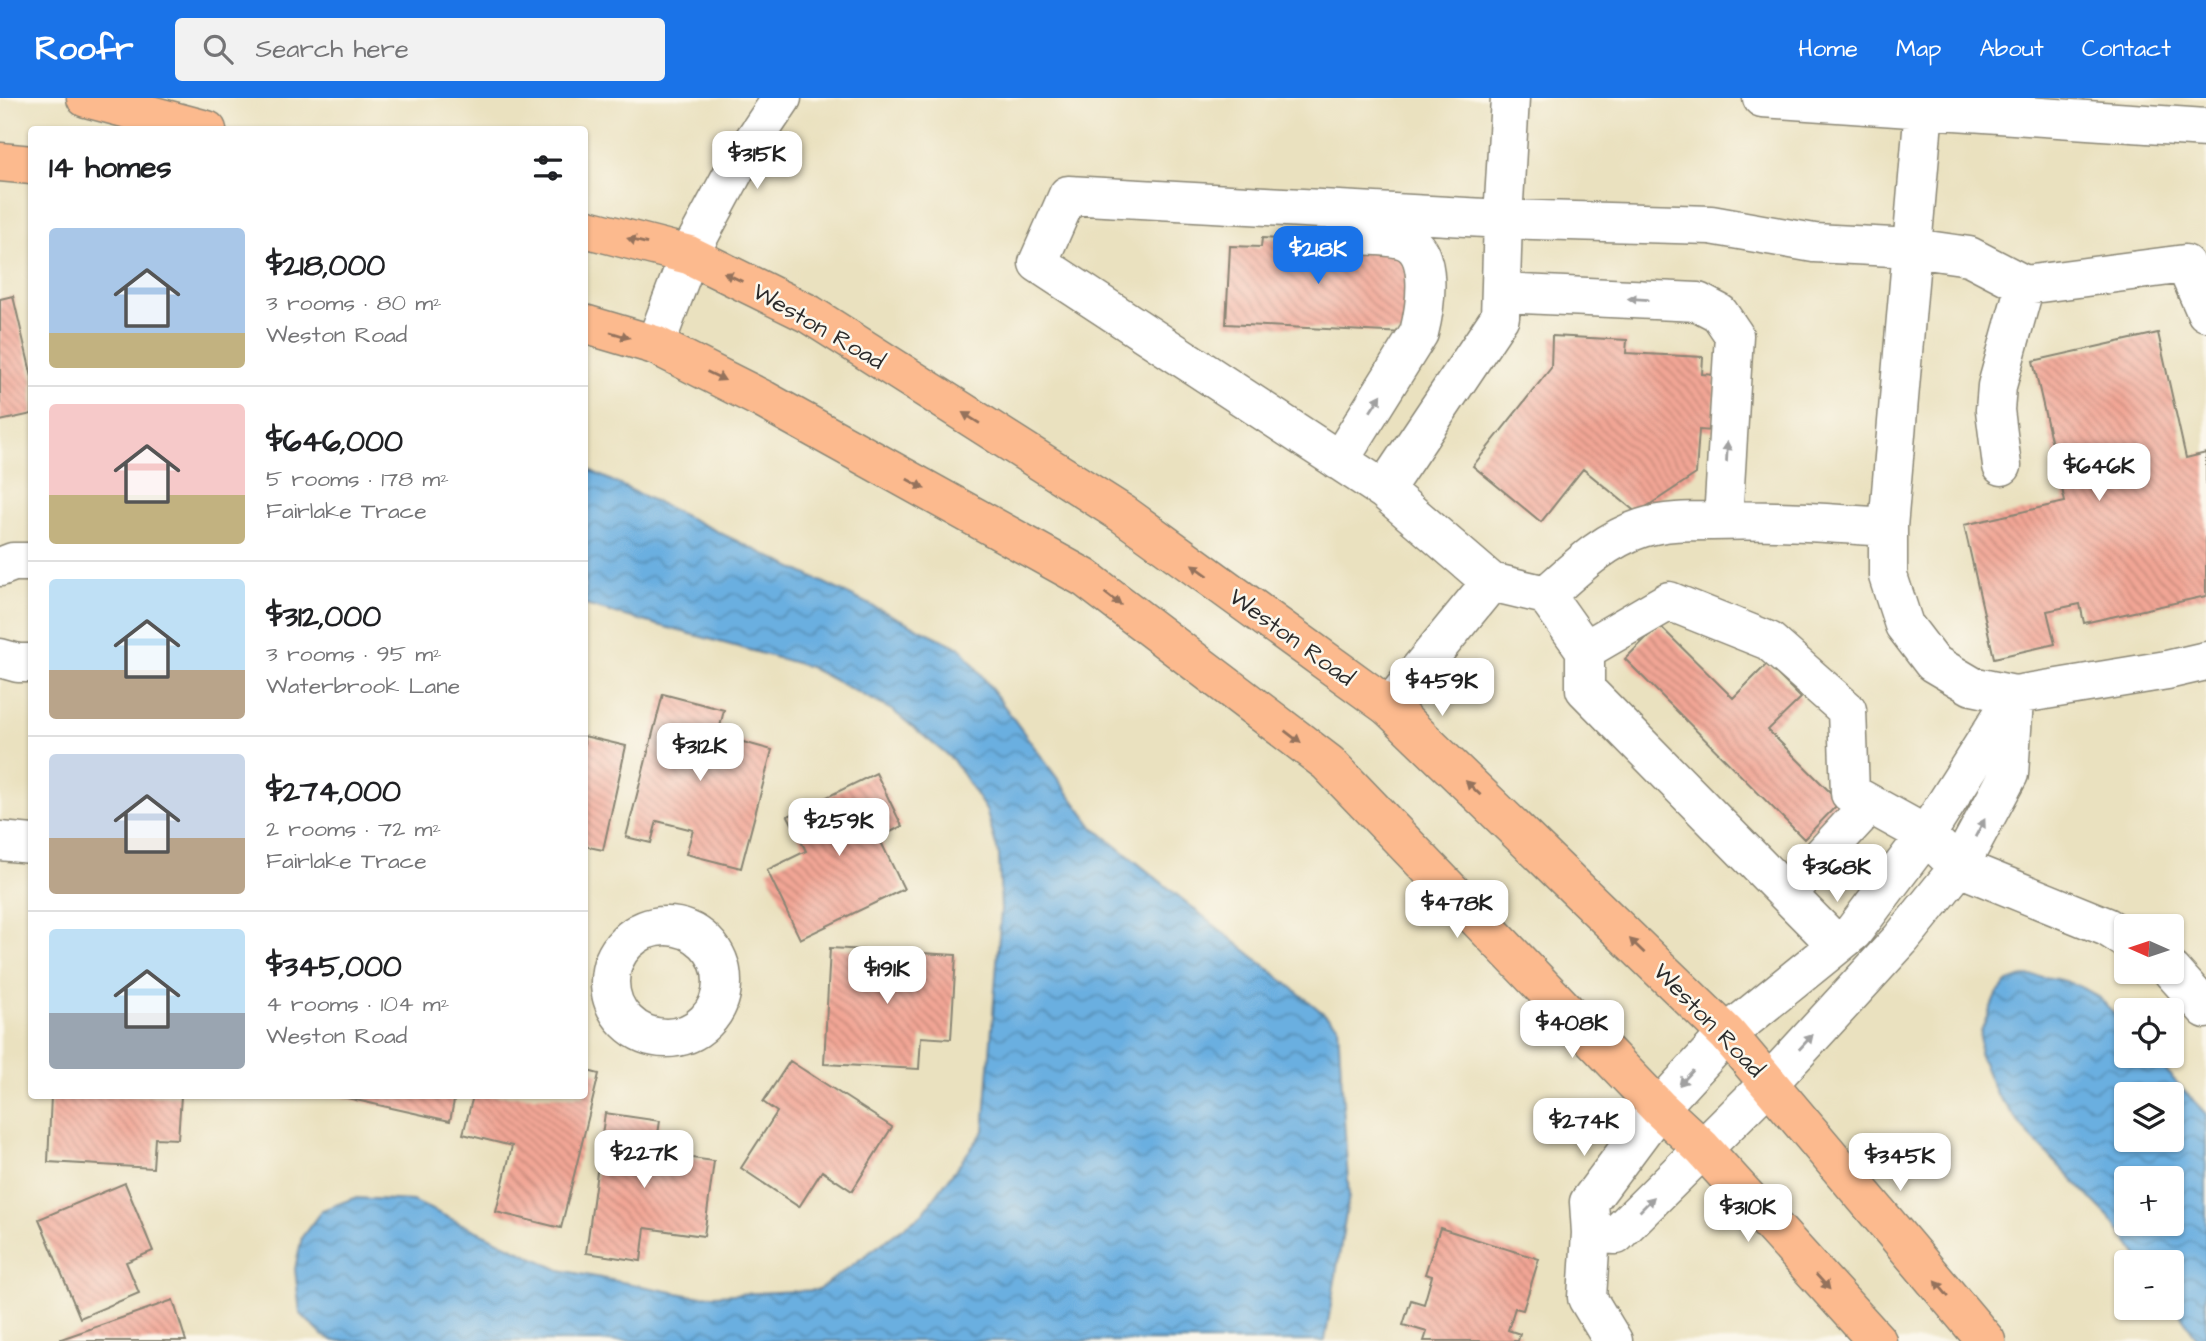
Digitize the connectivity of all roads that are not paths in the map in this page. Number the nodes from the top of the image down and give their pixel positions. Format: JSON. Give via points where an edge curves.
{"nodes":[{"id":1,"x":86,"y":98,"type":"edge"},
{"id":2,"x":782,"y":98,"type":"edge"},
{"id":3,"x":1510,"y":98,"type":"edge"},
{"id":4,"x":1762,"y":98,"type":"edge"},
{"id":5,"x":1924,"y":108,"type":"junction"},
{"id":6,"x":2198,"y":118,"type":"edge"},
{"id":7,"x":192,"y":126,"type":"edge"},
{"id":8,"x":0,"y":162,"type":"edge"},
{"id":9,"x":28,"y":165,"type":"edge"},
{"id":10,"x":1183,"y":201,"type":"junction"},
{"id":11,"x":1503,"y":219,"type":"junction"},
{"id":12,"x":588,"y":229,"type":"edge"},
{"id":13,"x":1913,"y":248,"type":"junction"},
{"id":14,"x":689,"y":255,"type":"junction"},
{"id":15,"x":2025,"y":285,"type":"junction"},
{"id":16,"x":1501,"y":293,"type":"junction"},
{"id":17,"x":2206,"y":312,"type":"edge"},
{"id":18,"x":588,"y":325,"type":"edge"},
{"id":19,"x":655,"y":345,"type":"junction"},
{"id":20,"x":1339,"y":461,"type":"junction"},
{"id":21,"x":2002,"y":466,"type":"dead end"},
{"id":22,"x":1384,"y":491,"type":"junction"},
{"id":23,"x":1723,"y":520,"type":"junction"},
{"id":24,"x":1888,"y":527,"type":"junction"},
{"id":25,"x":28,"y":562,"type":"edge"},
{"id":26,"x":0,"y":567,"type":"edge"},
{"id":27,"x":1491,"y":583,"type":"junction"},
{"id":28,"x":1546,"y":595,"type":"junction"},
{"id":29,"x":1585,"y":650,"type":"junction"},
{"id":30,"x":2206,"y":661,"type":"edge"},
{"id":31,"x":2015,"y":695,"type":"junction"},
{"id":32,"x":1389,"y":707,"type":"junction"},
{"id":33,"x":1870,"y":804,"type":"junction"},
{"id":34,"x":1926,"y":835,"type":"junction"},
{"id":35,"x":0,"y":841,"type":"edge"},
{"id":36,"x":28,"y":844,"type":"edge"},
{"id":37,"x":1959,"y":867,"type":"junction"},
{"id":38,"x":1787,"y":894,"type":"junction"},
{"id":39,"x":2114,"y":931,"type":"edge"},
{"id":40,"x":1837,"y":945,"type":"junction"},
{"id":41,"x":2184,"y":984,"type":"edge"},
{"id":42,"x":2206,"y":1009,"type":"edge"},
{"id":43,"x":1727,"y":1034,"type":"junction"},
{"id":44,"x":1769,"y":1083,"type":"junction"},
{"id":45,"x":1659,"y":1108,"type":"junction"},
{"id":46,"x":1702,"y":1148,"type":"junction"},
{"id":47,"x":1591,"y":1233,"type":"junction"},
{"id":48,"x":1613,"y":1341,"type":"edge"},
{"id":49,"x":1877,"y":1341,"type":"edge"},
{"id":50,"x":1986,"y":1341,"type":"edge"}],
"edges":[{"from":1,"to":7,"type":"main road"},
{"from":2,"to":14,"type":"street","via":[[738,162]]},
{"from":3,"to":11,"type":"street"},
{"from":4,"to":5,"type":"street"},
{"from":5,"to":6,"type":"street"},
{"from":5,"to":13,"type":"street"},
{"from":8,"to":9,"type":"main road"},
{"from":10,"to":11,"type":"street"},
{"from":20,"to":10,"type":"street","one_way":true,"via":[[1419,333],[1426,277],[1417,251],[1403,239],[1241,228]]},
{"from":10,"to":20,"type":"street","via":[[1069,195],[1038,263]]},
{"from":11,"to":13,"type":"street","via":[[1711,225],[1814,243]]},
{"from":11,"to":16,"type":"street"},
{"from":14,"to":12,"type":"main road","name":"Weston Road","one_way":true},
{"from":13,"to":15,"type":"street","via":[[1969,256]]},
{"from":13,"to":24,"type":"street"},
{"from":14,"to":19,"type":"street"},
{"from":32,"to":14,"type":"main road","name":"Weston Road","one_way":true,"via":[[1122,514],[809,314]]},
{"from":15,"to":17,"type":"street","via":[[2185,264]]},
{"from":15,"to":21,"type":"street","via":[[1997,386]]},
{"from":16,"to":22,"type":"street","via":[[1500,317]]},
{"from":23,"to":16,"type":"street","one_way":true,"via":[[1734,335],[1720,313],[1698,302]]},
{"from":18,"to":19,"type":"main road","one_way":true},
{"from":19,"to":45,"type":"main road","one_way":true,"via":[[764,400],[1085,578],[1328,763]]},
{"from":20,"to":22,"type":"street"},
{"from":22,"to":27,"type":"street"},
{"from":23,"to":24,"type":"street"},
{"from":23,"to":28,"type":"street","via":[[1642,528],[1595,552]]},
{"from":24,"to":31,"type":"street","via":[[1888,576],[1904,625],[1933,663],[1972,686]]},
{"from":25,"to":26,"type":"street"},
{"from":27,"to":28,"type":"street"},
{"from":27,"to":32,"type":"street"},
{"from":28,"to":29,"type":"street"},
{"from":29,"to":33,"type":"street","via":[[1669,601],[1769,640],[1847,710],[1850,793]]},
{"from":29,"to":38,"type":"street","via":[[1585,689]]},
{"from":30,"to":31,"type":"street"},
{"from":31,"to":34,"type":"street"},
{"from":37,"to":31,"type":"street","one_way":true,"via":[[2009,774]]},
{"from":43,"to":32,"type":"main road","name":"Weston Road","one_way":true},
{"from":33,"to":34,"type":"street"},
{"from":33,"to":38,"type":"street"},
{"from":34,"to":37,"type":"street"},
{"from":34,"to":40,"type":"street","via":[[1853,932]]},
{"from":35,"to":36,"type":"street"},
{"from":37,"to":39,"type":"street"},
{"from":44,"to":37,"type":"street","one_way":true,"via":[[1901,939]]},
{"from":38,"to":40,"type":"street"},
{"from":40,"to":43,"type":"street"},
{"from":41,"to":42,"type":"street"},
{"from":43,"to":44,"type":"main road","name":"Weston Road"},
{"from":43,"to":45,"type":"street","one_way":true},
{"from":44,"to":46,"type":"street"},
{"from":50,"to":44,"type":"main road","name":"Weston Road","one_way":true},
{"from":45,"to":46,"type":"main road"},
{"from":45,"to":47,"type":"street","via":[[1589,1202]]},
{"from":47,"to":46,"type":"street","one_way":true,"via":[[1616,1235]]},
{"from":46,"to":49,"type":"main road","one_way":true},
{"from":47,"to":48,"type":"street","via":[[1587,1298]]}]}
